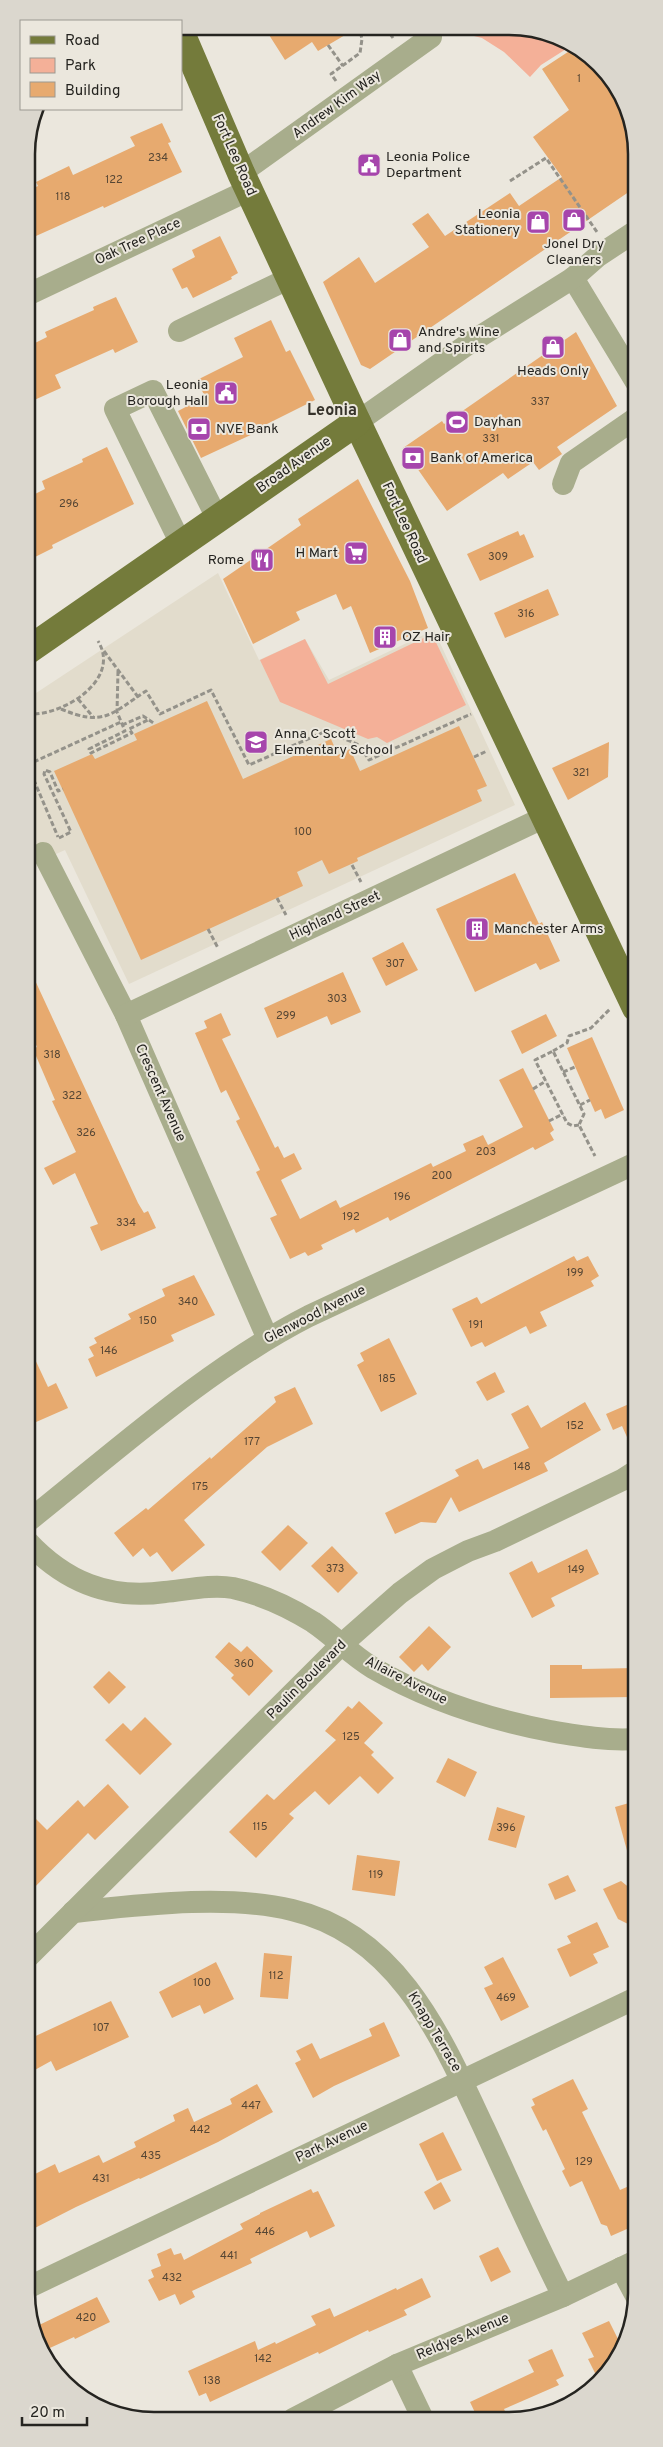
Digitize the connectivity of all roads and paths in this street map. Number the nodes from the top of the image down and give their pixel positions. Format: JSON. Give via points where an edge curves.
{"nodes":[{"id":1,"x":182,"y":35,"type":"edge"},
{"id":2,"x":361,"y":35,"type":"edge"},
{"id":3,"x":431,"y":37,"type":"dead end"},
{"id":4,"x":328,"y":45,"type":"dead end"},
{"id":5,"x":343,"y":66,"type":"junction"},
{"id":6,"x":331,"y":74,"type":"dead end"},
{"id":7,"x":510,"y":181,"type":"dead end"},
{"id":8,"x":245,"y":182,"type":"junction"},
{"id":9,"x":628,"y":236,"type":"edge"},
{"id":10,"x":609,"y":249,"type":"junction"},
{"id":11,"x":290,"y":278,"type":"junction"},
{"id":12,"x":573,"y":278,"type":"junction"},
{"id":13,"x":35,"y":291,"type":"edge"},
{"id":14,"x":179,"y":331,"type":"dead end"},
{"id":15,"x":628,"y":369,"type":"edge"},
{"id":16,"x":357,"y":422,"type":"junction"},
{"id":17,"x":628,"y":424,"type":"edge"},
{"id":18,"x":563,"y":484,"type":"dead end"},
{"id":19,"x":217,"y":518,"type":"junction"},
{"id":20,"x":181,"y":544,"type":"junction"},
{"id":21,"x":98,"y":641,"type":"dead end"},
{"id":22,"x":35,"y":645,"type":"edge"},
{"id":23,"x":103,"y":649,"type":"junction"},
{"id":24,"x":118,"y":670,"type":"junction"},
{"id":25,"x":138,"y":697,"type":"junction"},
{"id":26,"x":78,"y":699,"type":"junction"},
{"id":27,"x":61,"y":709,"type":"junction"},
{"id":28,"x":117,"y":712,"type":"junction"},
{"id":29,"x":35,"y":714,"type":"edge"},
{"id":30,"x":94,"y":718,"type":"junction"},
{"id":31,"x":478,"y":719,"type":"dead end"},
{"id":32,"x":148,"y":720,"type":"junction"},
{"id":33,"x":122,"y":723,"type":"junction"},
{"id":34,"x":155,"y":724,"type":"dead end"},
{"id":35,"x":150,"y":726,"type":"dead end"},
{"id":36,"x":35,"y":762,"type":"edge"},
{"id":37,"x":63,"y":789,"type":"dead end"},
{"id":38,"x":545,"y":817,"type":"junction"},
{"id":39,"x":51,"y":846,"type":"joint"},
{"id":40,"x":352,"y":865,"type":"dead end"},
{"id":41,"x":361,"y":882,"type":"dead end"},
{"id":42,"x":277,"y":898,"type":"dead end"},
{"id":43,"x":288,"y":918,"type":"dead end"},
{"id":44,"x":208,"y":929,"type":"dead end"},
{"id":45,"x":219,"y":951,"type":"dead end"},
{"id":46,"x":626,"y":1006,"type":"edge"},
{"id":47,"x":126,"y":1016,"type":"junction"},
{"id":48,"x":553,"y":1051,"type":"junction"},
{"id":49,"x":575,"y":1066,"type":"dead end"},
{"id":50,"x":563,"y":1072,"type":"junction"},
{"id":51,"x":546,"y":1081,"type":"junction"},
{"id":52,"x":533,"y":1089,"type":"dead end"},
{"id":53,"x":590,"y":1100,"type":"dead end"},
{"id":54,"x":580,"y":1105,"type":"junction"},
{"id":55,"x":562,"y":1114,"type":"junction"},
{"id":56,"x":549,"y":1121,"type":"dead end"},
{"id":57,"x":580,"y":1125,"type":"junction"},
{"id":58,"x":595,"y":1156,"type":"dead end"},
{"id":59,"x":628,"y":1167,"type":"edge"},
{"id":60,"x":267,"y":1338,"type":"junction"},
{"id":61,"x":628,"y":1476,"type":"edge"},
{"id":62,"x":35,"y":1516,"type":"edge"},
{"id":63,"x":35,"y":1549,"type":"edge"},
{"id":64,"x":341,"y":1645,"type":"junction"},
{"id":65,"x":628,"y":1740,"type":"edge"},
{"id":66,"x":73,"y":1912,"type":"junction"},
{"id":67,"x":35,"y":1950,"type":"edge"},
{"id":68,"x":628,"y":2002,"type":"edge"},
{"id":69,"x":462,"y":2080,"type":"junction"},
{"id":70,"x":628,"y":2265,"type":"edge"},
{"id":71,"x":35,"y":2284,"type":"edge"},
{"id":72,"x":563,"y":2296,"type":"junction"},
{"id":73,"x":397,"y":2365,"type":"junction"},
{"id":74,"x":306,"y":2412,"type":"edge"},
{"id":75,"x":420,"y":2412,"type":"edge"}],
"edges":[{"from":1,"to":8,"type":"main road","name":"Fort Lee Road"},
{"from":2,"to":5,"type":"path","via":[[360,53]]},
{"from":3,"to":8,"type":"street","name":"Andrew Kim Way"},
{"from":4,"to":5,"type":"path"},
{"from":5,"to":6,"type":"path"},
{"from":7,"to":10,"type":"path","via":[[546,158]]},
{"from":8,"to":11,"type":"main road","name":"Fort Lee Road"},
{"from":8,"to":13,"type":"street","name":"Oak Tree Place"},
{"from":9,"to":10,"type":"street","name":"Broad Avenue"},
{"from":10,"to":12,"type":"street","name":"Broad Avenue"},
{"from":11,"to":14,"type":"street"},
{"from":11,"to":16,"type":"main road","name":"Fort Lee Road"},
{"from":12,"to":15,"type":"street"},
{"from":12,"to":16,"type":"street","name":"Broad Avenue","via":[[471,342]]},
{"from":16,"to":19,"type":"main road","name":"Broad Avenue"},
{"from":16,"to":38,"type":"main road","name":"Fort Lee Road"},
{"from":17,"to":18,"type":"street","via":[[571,463]]},
{"from":19,"to":20,"type":"main road","name":"Broad Avenue"},
{"from":19,"to":20,"type":"street","via":[[153,391],[116,409]]},
{"from":20,"to":22,"type":"main road","name":"Broad Avenue"},
{"from":21,"to":23,"type":"path"},
{"from":23,"to":24,"type":"path"},
{"from":23,"to":26,"type":"path","via":[[105,658],[96,680]]},
{"from":24,"to":25,"type":"path"},
{"from":24,"to":28,"type":"path"},
{"from":25,"to":28,"type":"path"},
{"from":25,"to":31,"type":"path","via":[[146,691],[160,714],[211,690],[249,765],[326,731],[359,745],[369,760],[474,712]]},
{"from":26,"to":27,"type":"path"},
{"from":26,"to":30,"type":"path"},
{"from":27,"to":29,"type":"path"},
{"from":27,"to":30,"type":"path"},
{"from":28,"to":30,"type":"path"},
{"from":28,"to":33,"type":"path"},
{"from":32,"to":33,"type":"path","via":[[143,716]]},
{"from":32,"to":33,"type":"path","via":[[130,729],[132,733],[91,753],[89,749],[125,731]]},
{"from":32,"to":34,"type":"path"},
{"from":32,"to":35,"type":"path"},
{"from":33,"to":36,"type":"path"},
{"from":37,"to":39,"type":"path","via":[[58,790],[50,772],[45,770],[71,832]]},
{"from":38,"to":46,"type":"main road","name":"Fort Lee Road"},
{"from":38,"to":47,"type":"street","name":"Highland Street"},
{"from":39,"to":47,"type":"street","name":"Crescent Avenue"},
{"from":40,"to":41,"type":"path"},
{"from":42,"to":43,"type":"path"},
{"from":44,"to":45,"type":"path"},
{"from":46,"to":48,"type":"path","via":[[591,1028],[569,1036],[567,1043]]},
{"from":47,"to":60,"type":"street","name":"Crescent Avenue"},
{"from":48,"to":50,"type":"path"},
{"from":48,"to":51,"type":"path","via":[[535,1060]]},
{"from":49,"to":50,"type":"path"},
{"from":50,"to":54,"type":"path"},
{"from":51,"to":52,"type":"path"},
{"from":51,"to":55,"type":"path"},
{"from":53,"to":54,"type":"path"},
{"from":54,"to":57,"type":"path","via":[[584,1114]]},
{"from":55,"to":56,"type":"path"},
{"from":55,"to":57,"type":"path","via":[[567,1123]]},
{"from":57,"to":58,"type":"path"},
{"from":59,"to":60,"type":"street","name":"Glenwood Avenue"},
{"from":60,"to":62,"type":"street","name":"Glenwood Avenue","via":[[172,1407]]},
{"from":61,"to":64,"type":"street","name":"Paulin Boulevard","via":[[432,1569]]},
{"from":63,"to":64,"type":"street","name":"Allaire Avenue","via":[[45,1560],[90,1586],[114,1593],[152,1594],[197,1588],[232,1588],[267,1598],[313,1622]]},
{"from":64,"to":65,"type":"street","name":"Allaire Avenue","via":[[372,1668],[469,1712],[561,1733],[613,1741]]},
{"from":64,"to":66,"type":"street","name":"Paulin Boulevard"},
{"from":66,"to":67,"type":"street","name":"Paulin Boulevard"},
{"from":66,"to":69,"type":"street","name":"Knapp Terrace","via":[[138,1905],[242,1902],[293,1910],[322,1920],[353,1937],[384,1961],[405,1983],[425,2012]]},
{"from":68,"to":69,"type":"street","name":"Park Avenue"},
{"from":69,"to":71,"type":"street","name":"Park Avenue"},
{"from":69,"to":72,"type":"street","name":"Knapp Terrace"},
{"from":70,"to":72,"type":"street","name":"Reldyes Avenue"},
{"from":72,"to":73,"type":"street","name":"Reldyes Avenue"},
{"from":73,"to":74,"type":"street","name":"Reldyes Avenue"},
{"from":73,"to":75,"type":"street"}]}
